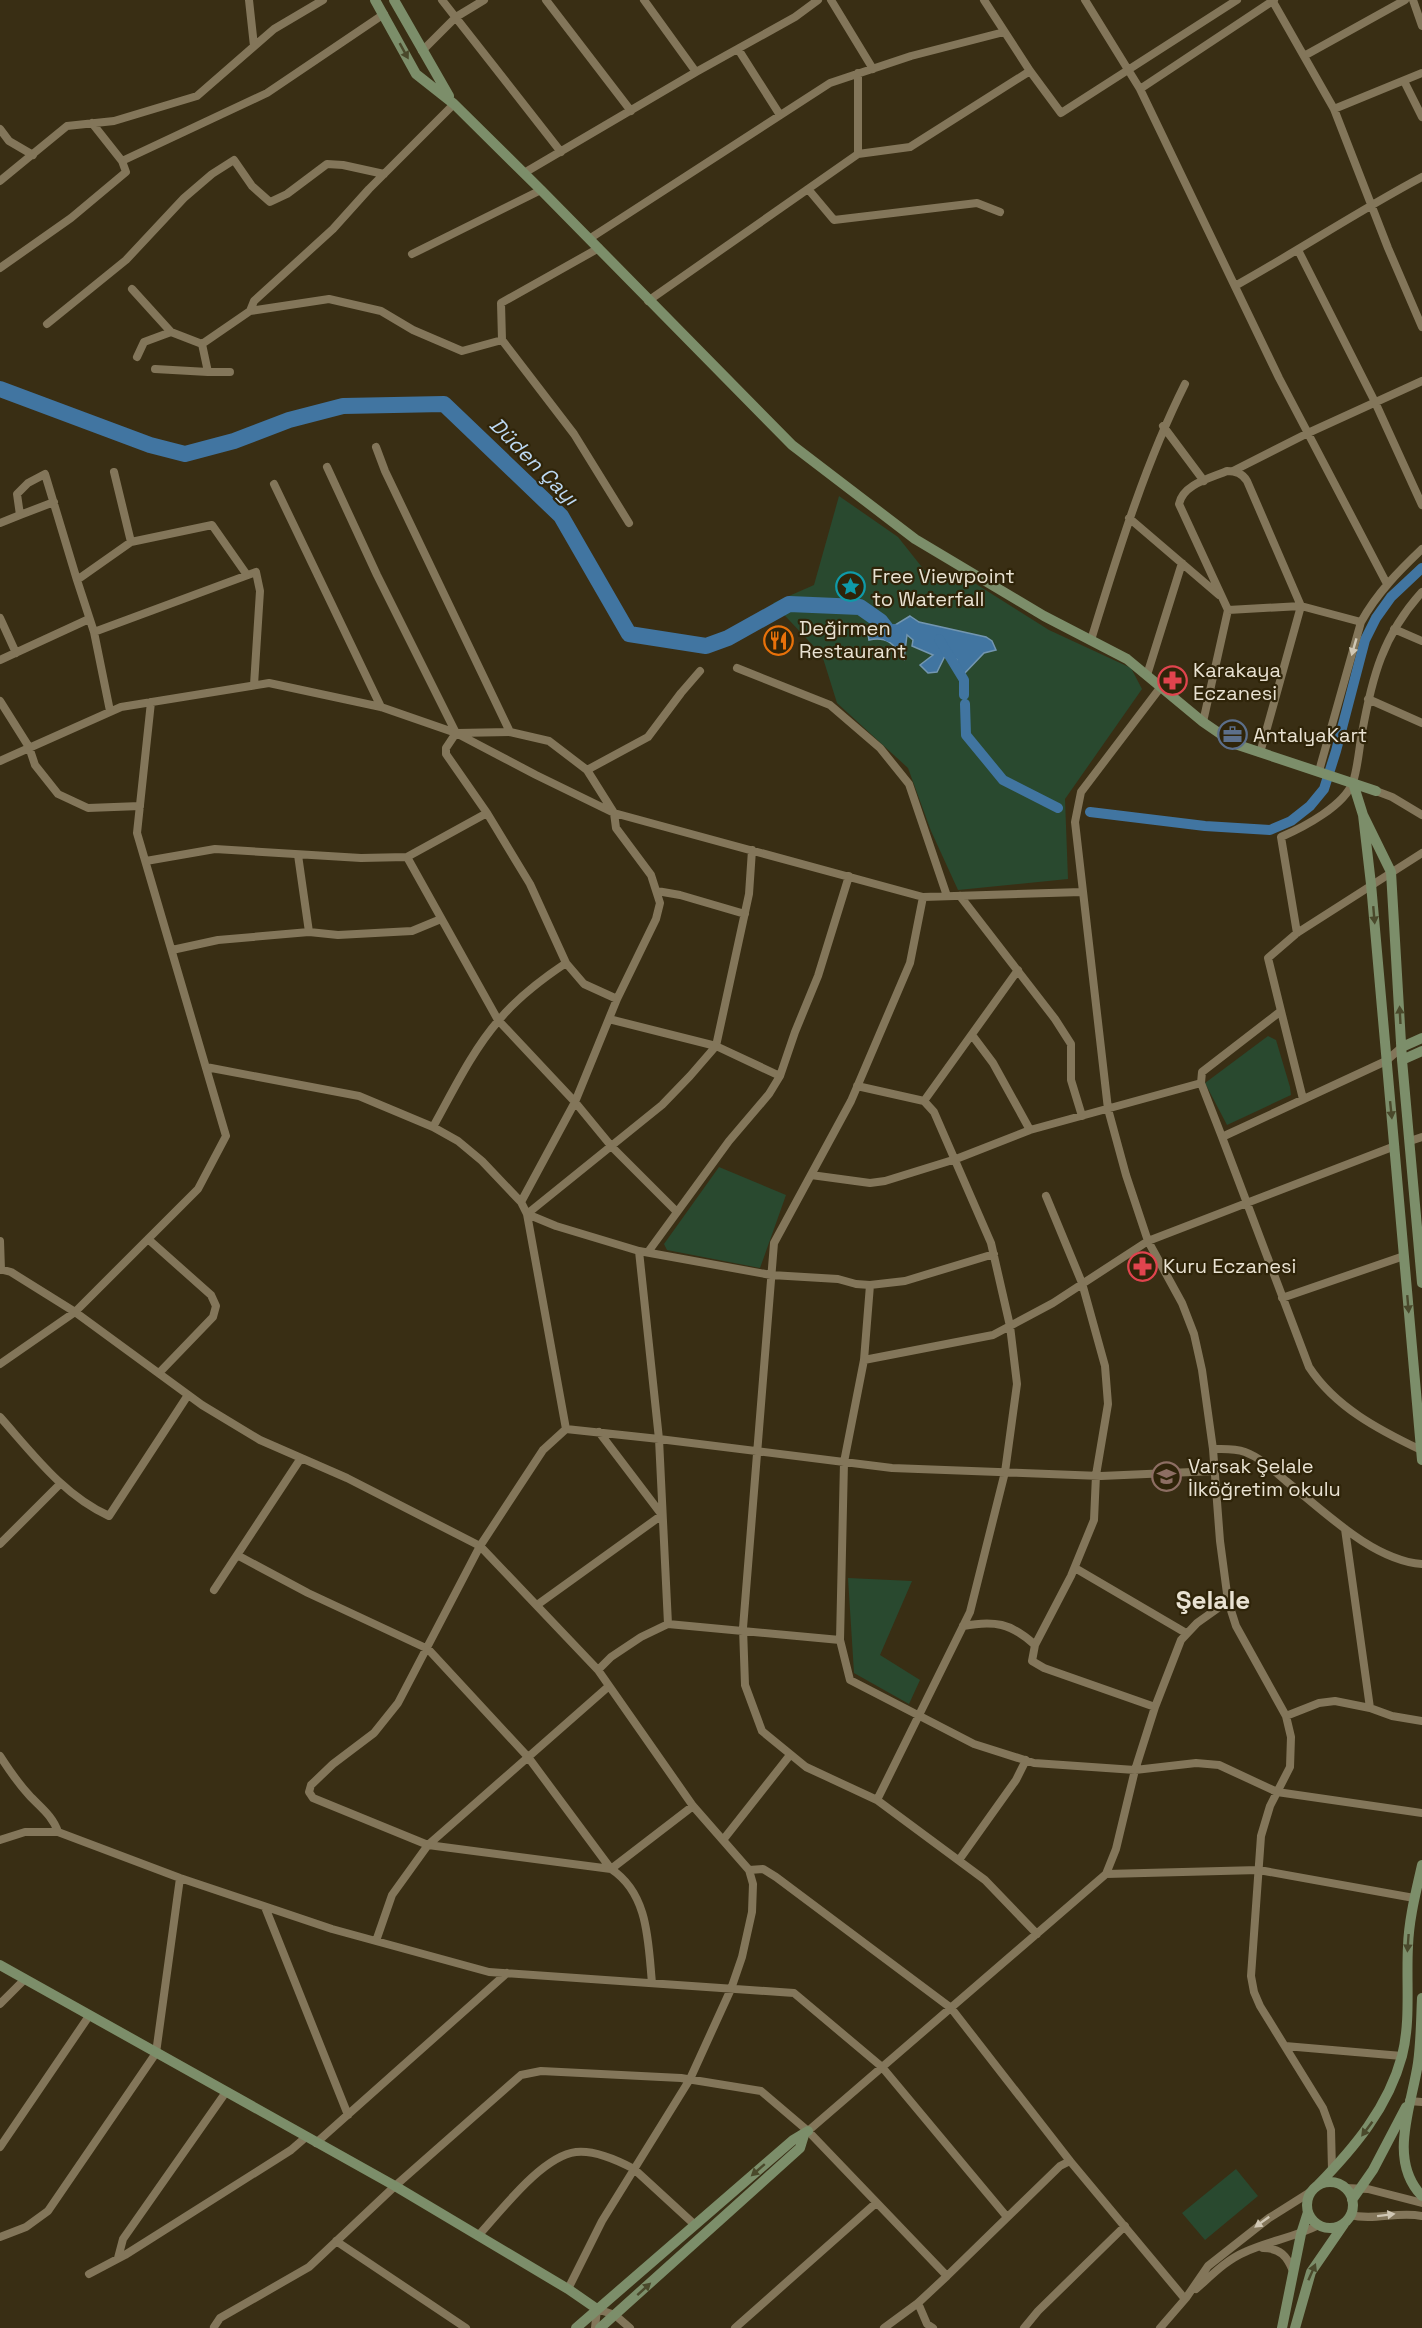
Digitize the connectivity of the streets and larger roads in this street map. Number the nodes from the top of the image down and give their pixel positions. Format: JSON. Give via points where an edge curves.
{"nodes":[{"id":1,"x":249,"y":0,"type":"edge"},
{"id":2,"x":323,"y":0,"type":"edge"},
{"id":3,"x":375,"y":0,"type":"edge"},
{"id":4,"x":394,"y":0,"type":"edge"},
{"id":5,"x":442,"y":0,"type":"edge"},
{"id":6,"x":483,"y":0,"type":"edge"},
{"id":7,"x":546,"y":0,"type":"edge"},
{"id":8,"x":644,"y":0,"type":"edge"},
{"id":9,"x":818,"y":0,"type":"edge"},
{"id":10,"x":831,"y":0,"type":"edge"},
{"id":11,"x":984,"y":0,"type":"edge"},
{"id":12,"x":1085,"y":0,"type":"edge"},
{"id":13,"x":1237,"y":0,"type":"edge"},
{"id":14,"x":1273,"y":0,"type":"edge"},
{"id":15,"x":1405,"y":0,"type":"edge"},
{"id":16,"x":1413,"y":0,"type":"edge"},
{"id":17,"x":384,"y":14,"type":"junction"},
{"id":18,"x":456,"y":17,"type":"junction"},
{"id":19,"x":1422,"y":26,"type":"edge"},
{"id":20,"x":1004,"y":32,"type":"junction"},
{"id":21,"x":254,"y":46,"type":"junction"},
{"id":22,"x":738,"y":49,"type":"junction"},
{"id":23,"x":422,"y":51,"type":"junction"},
{"id":24,"x":1304,"y":56,"type":"junction"},
{"id":25,"x":873,"y":69,"type":"junction"},
{"id":26,"x":1129,"y":69,"type":"junction"},
{"id":27,"x":1030,"y":71,"type":"junction"},
{"id":28,"x":696,"y":72,"type":"junction"},
{"id":29,"x":858,"y":73,"type":"junction"},
{"id":30,"x":1422,"y":73,"type":"edge"},
{"id":31,"x":1404,"y":81,"type":"junction"},
{"id":32,"x":1140,"y":88,"type":"junction"},
{"id":33,"x":454,"y":104,"type":"junction"},
{"id":34,"x":1334,"y":109,"type":"junction"},
{"id":35,"x":631,"y":111,"type":"junction"},
{"id":36,"x":780,"y":115,"type":"junction"},
{"id":37,"x":1422,"y":117,"type":"edge"},
{"id":38,"x":92,"y":123,"type":"junction"},
{"id":39,"x":0,"y":129,"type":"edge"},
{"id":40,"x":561,"y":152,"type":"junction"},
{"id":41,"x":858,"y":154,"type":"junction"},
{"id":42,"x":33,"y":155,"type":"junction"},
{"id":43,"x":122,"y":161,"type":"junction"},
{"id":44,"x":524,"y":173,"type":"junction"},
{"id":45,"x":384,"y":174,"type":"junction"},
{"id":46,"x":1422,"y":177,"type":"edge"},
{"id":47,"x":0,"y":181,"type":"edge"},
{"id":48,"x":808,"y":189,"type":"junction"},
{"id":49,"x":541,"y":190,"type":"junction"},
{"id":50,"x":1371,"y":204,"type":"junction"},
{"id":51,"x":1000,"y":212,"type":"dead end"},
{"id":52,"x":590,"y":239,"type":"junction"},
{"id":53,"x":599,"y":248,"type":"junction"},
{"id":54,"x":1298,"y":250,"type":"junction"},
{"id":55,"x":412,"y":254,"type":"dead end"},
{"id":56,"x":0,"y":268,"type":"edge"},
{"id":57,"x":1235,"y":286,"type":"junction"},
{"id":58,"x":132,"y":289,"type":"dead end"},
{"id":59,"x":648,"y":301,"type":"junction"},
{"id":60,"x":250,"y":311,"type":"junction"},
{"id":61,"x":47,"y":324,"type":"dead end"},
{"id":62,"x":1422,"y":327,"type":"edge"},
{"id":63,"x":171,"y":332,"type":"junction"},
{"id":64,"x":502,"y":340,"type":"junction"},
{"id":65,"x":202,"y":344,"type":"junction"},
{"id":66,"x":137,"y":357,"type":"dead end"},
{"id":67,"x":155,"y":369,"type":"dead end"},
{"id":68,"x":208,"y":372,"type":"junction"},
{"id":69,"x":230,"y":372,"type":"dead end"},
{"id":70,"x":1422,"y":381,"type":"edge"},
{"id":71,"x":1185,"y":384,"type":"dead end"},
{"id":72,"x":1375,"y":402,"type":"junction"},
{"id":73,"x":1164,"y":426,"type":"junction"},
{"id":74,"x":1308,"y":433,"type":"junction"},
{"id":75,"x":376,"y":447,"type":"dead end"},
{"id":76,"x":327,"y":467,"type":"dead end"},
{"id":77,"x":1233,"y":471,"type":"junction"},
{"id":78,"x":114,"y":472,"type":"dead end"},
{"id":79,"x":1204,"y":481,"type":"junction"},
{"id":80,"x":274,"y":484,"type":"dead end"},
{"id":81,"x":54,"y":502,"type":"junction"},
{"id":82,"x":1422,"y":505,"type":"edge"},
{"id":83,"x":20,"y":515,"type":"junction"},
{"id":84,"x":1129,"y":518,"type":"junction"},
{"id":85,"x":0,"y":523,"type":"edge"},
{"id":86,"x":628,"y":523,"type":"dead end"},
{"id":87,"x":131,"y":542,"type":"junction"},
{"id":88,"x":1422,"y":549,"type":"edge"},
{"id":89,"x":1182,"y":563,"type":"junction"},
{"id":90,"x":247,"y":575,"type":"junction"},
{"id":91,"x":77,"y":580,"type":"junction"},
{"id":92,"x":1387,"y":584,"type":"junction"},
{"id":93,"x":1422,"y":592,"type":"edge"},
{"id":94,"x":1221,"y":597,"type":"junction"},
{"id":95,"x":1301,"y":606,"type":"junction"},
{"id":96,"x":1228,"y":610,"type":"junction"},
{"id":97,"x":0,"y":618,"type":"edge"},
{"id":98,"x":89,"y":619,"type":"junction"},
{"id":99,"x":1361,"y":622,"type":"junction"},
{"id":100,"x":1394,"y":629,"type":"junction"},
{"id":101,"x":94,"y":632,"type":"junction"},
{"id":102,"x":1091,"y":640,"type":"junction"},
{"id":103,"x":1422,"y":640,"type":"edge"},
{"id":104,"x":16,"y":653,"type":"junction"},
{"id":105,"x":0,"y":660,"type":"edge"},
{"id":106,"x":737,"y":668,"type":"dead end"},
{"id":107,"x":700,"y":671,"type":"dead end"},
{"id":108,"x":1147,"y":675,"type":"junction"},
{"id":109,"x":254,"y":685,"type":"junction"},
{"id":110,"x":1160,"y":687,"type":"junction"},
{"id":111,"x":1368,"y":699,"type":"junction"},
{"id":112,"x":0,"y":701,"type":"edge"},
{"id":113,"x":151,"y":702,"type":"junction"},
{"id":114,"x":381,"y":707,"type":"junction"},
{"id":115,"x":110,"y":711,"type":"junction"},
{"id":116,"x":1203,"y":722,"type":"junction"},
{"id":117,"x":1422,"y":723,"type":"edge"},
{"id":118,"x":510,"y":732,"type":"junction"},
{"id":119,"x":456,"y":733,"type":"junction"},
{"id":120,"x":29,"y":747,"type":"junction"},
{"id":121,"x":1260,"y":753,"type":"junction"},
{"id":122,"x":0,"y":761,"type":"edge"},
{"id":123,"x":587,"y":770,"type":"junction"},
{"id":124,"x":1322,"y":772,"type":"junction"},
{"id":125,"x":1348,"y":782,"type":"junction"},
{"id":126,"x":1376,"y":791,"type":"joint"},
{"id":127,"x":140,"y":806,"type":"junction"},
{"id":128,"x":487,"y":813,"type":"junction"},
{"id":129,"x":614,"y":813,"type":"junction"},
{"id":130,"x":1422,"y":814,"type":"edge"},
{"id":131,"x":1363,"y":816,"type":"junction"},
{"id":132,"x":752,"y":850,"type":"junction"},
{"id":133,"x":1422,"y":853,"type":"edge"},
{"id":134,"x":298,"y":855,"type":"junction"},
{"id":135,"x":407,"y":857,"type":"junction"},
{"id":136,"x":146,"y":861,"type":"junction"},
{"id":137,"x":1391,"y":872,"type":"junction"},
{"id":138,"x":849,"y":876,"type":"junction"},
{"id":139,"x":1371,"y":884,"type":"junction"},
{"id":140,"x":657,"y":891,"type":"junction"},
{"id":141,"x":1082,"y":892,"type":"junction"},
{"id":142,"x":947,"y":896,"type":"junction"},
{"id":143,"x":960,"y":896,"type":"junction"},
{"id":144,"x":923,"y":897,"type":"junction"},
{"id":145,"x":745,"y":914,"type":"junction"},
{"id":146,"x":441,"y":919,"type":"junction"},
{"id":147,"x":309,"y":932,"type":"junction"},
{"id":148,"x":1297,"y":933,"type":"junction"},
{"id":149,"x":172,"y":950,"type":"junction"},
{"id":150,"x":566,"y":963,"type":"junction"},
{"id":151,"x":1018,"y":970,"type":"junction"},
{"id":152,"x":616,"y":999,"type":"junction"},
{"id":153,"x":1281,"y":1011,"type":"junction"},
{"id":154,"x":609,"y":1019,"type":"junction"},
{"id":155,"x":498,"y":1020,"type":"junction"},
{"id":156,"x":972,"y":1035,"type":"junction"},
{"id":157,"x":1422,"y":1038,"type":"edge"},
{"id":158,"x":716,"y":1046,"type":"junction"},
{"id":159,"x":1402,"y":1047,"type":"junction"},
{"id":160,"x":1422,"y":1052,"type":"edge"},
{"id":161,"x":1402,"y":1060,"type":"junction"},
{"id":162,"x":1386,"y":1061,"type":"junction"},
{"id":163,"x":206,"y":1067,"type":"junction"},
{"id":164,"x":780,"y":1076,"type":"junction"},
{"id":165,"x":1201,"y":1083,"type":"junction"},
{"id":166,"x":857,"y":1086,"type":"junction"},
{"id":167,"x":1303,"y":1099,"type":"junction"},
{"id":168,"x":924,"y":1101,"type":"junction"},
{"id":169,"x":575,"y":1102,"type":"junction"},
{"id":170,"x":1108,"y":1109,"type":"junction"},
{"id":171,"x":1082,"y":1116,"type":"junction"},
{"id":172,"x":433,"y":1127,"type":"junction"},
{"id":173,"x":1030,"y":1130,"type":"junction"},
{"id":174,"x":1222,"y":1137,"type":"junction"},
{"id":175,"x":1422,"y":1137,"type":"edge"},
{"id":176,"x":1410,"y":1141,"type":"junction"},
{"id":177,"x":1395,"y":1146,"type":"junction"},
{"id":178,"x":612,"y":1147,"type":"junction"},
{"id":179,"x":956,"y":1159,"type":"junction"},
{"id":180,"x":811,"y":1174,"type":"junction"},
{"id":181,"x":1046,"y":1196,"type":"dead end"},
{"id":182,"x":521,"y":1202,"type":"junction"},
{"id":183,"x":1246,"y":1204,"type":"junction"},
{"id":184,"x":677,"y":1212,"type":"junction"},
{"id":185,"x":527,"y":1214,"type":"junction"},
{"id":186,"x":1420,"y":1232,"type":"edge"},
{"id":187,"x":148,"y":1239,"type":"junction"},
{"id":188,"x":0,"y":1240,"type":"edge"},
{"id":189,"x":1148,"y":1241,"type":"junction"},
{"id":190,"x":644,"y":1252,"type":"junction"},
{"id":191,"x":994,"y":1254,"type":"junction"},
{"id":192,"x":1404,"y":1256,"type":"junction"},
{"id":193,"x":1,"y":1269,"type":"edge"},
{"id":194,"x":771,"y":1275,"type":"junction"},
{"id":195,"x":1082,"y":1283,"type":"junction"},
{"id":196,"x":1422,"y":1283,"type":"edge"},
{"id":197,"x":870,"y":1285,"type":"junction"},
{"id":198,"x":1282,"y":1298,"type":"junction"},
{"id":199,"x":75,"y":1312,"type":"junction"},
{"id":200,"x":1010,"y":1326,"type":"junction"},
{"id":201,"x":864,"y":1360,"type":"junction"},
{"id":202,"x":0,"y":1364,"type":"edge"},
{"id":203,"x":159,"y":1374,"type":"junction"},
{"id":204,"x":188,"y":1395,"type":"junction"},
{"id":205,"x":0,"y":1417,"type":"edge"},
{"id":206,"x":566,"y":1429,"type":"junction"},
{"id":207,"x":599,"y":1432,"type":"junction"},
{"id":208,"x":658,"y":1438,"type":"junction"},
{"id":209,"x":1213,"y":1449,"type":"junction"},
{"id":210,"x":758,"y":1451,"type":"junction"},
{"id":211,"x":1421,"y":1455,"type":"edge"},
{"id":212,"x":301,"y":1458,"type":"junction"},
{"id":213,"x":844,"y":1462,"type":"junction"},
{"id":214,"x":1215,"y":1471,"type":"junction"},
{"id":215,"x":1005,"y":1472,"type":"junction"},
{"id":216,"x":1096,"y":1475,"type":"junction"},
{"id":217,"x":60,"y":1484,"type":"junction"},
{"id":218,"x":662,"y":1515,"type":"junction"},
{"id":219,"x":1346,"y":1529,"type":"junction"},
{"id":220,"x":0,"y":1544,"type":"edge"},
{"id":221,"x":480,"y":1546,"type":"junction"},
{"id":222,"x":237,"y":1555,"type":"junction"},
{"id":223,"x":1422,"y":1564,"type":"edge"},
{"id":224,"x":1075,"y":1568,"type":"junction"},
{"id":225,"x":214,"y":1590,"type":"dead end"},
{"id":226,"x":1228,"y":1601,"type":"junction"},
{"id":227,"x":537,"y":1605,"type":"junction"},
{"id":228,"x":668,"y":1624,"type":"junction"},
{"id":229,"x":963,"y":1626,"type":"junction"},
{"id":230,"x":743,"y":1631,"type":"junction"},
{"id":231,"x":1186,"y":1633,"type":"junction"},
{"id":232,"x":840,"y":1640,"type":"junction"},
{"id":233,"x":1035,"y":1645,"type":"junction"},
{"id":234,"x":428,"y":1649,"type":"junction"},
{"id":235,"x":598,"y":1670,"type":"junction"},
{"id":236,"x":609,"y":1686,"type":"junction"},
{"id":237,"x":1155,"y":1707,"type":"junction"},
{"id":238,"x":1370,"y":1708,"type":"junction"},
{"id":239,"x":1286,"y":1716,"type":"junction"},
{"id":240,"x":918,"y":1717,"type":"junction"},
{"id":241,"x":1422,"y":1721,"type":"edge"},
{"id":242,"x":790,"y":1755,"type":"junction"},
{"id":243,"x":0,"y":1756,"type":"edge"},
{"id":244,"x":528,"y":1757,"type":"junction"},
{"id":245,"x":1026,"y":1760,"type":"junction"},
{"id":246,"x":1135,"y":1770,"type":"junction"},
{"id":247,"x":1277,"y":1792,"type":"junction"},
{"id":248,"x":877,"y":1800,"type":"junction"},
{"id":249,"x":693,"y":1806,"type":"junction"},
{"id":250,"x":1422,"y":1813,"type":"edge"},
{"id":251,"x":58,"y":1832,"type":"junction"},
{"id":252,"x":0,"y":1840,"type":"edge"},
{"id":253,"x":723,"y":1840,"type":"junction"},
{"id":254,"x":428,"y":1845,"type":"junction"},
{"id":255,"x":958,"y":1860,"type":"junction"},
{"id":256,"x":1422,"y":1865,"type":"edge"},
{"id":257,"x":611,"y":1869,"type":"junction"},
{"id":258,"x":749,"y":1870,"type":"junction"},
{"id":259,"x":1259,"y":1870,"type":"junction"},
{"id":260,"x":1106,"y":1874,"type":"junction"},
{"id":261,"x":180,"y":1878,"type":"junction"},
{"id":262,"x":1414,"y":1898,"type":"junction"},
{"id":263,"x":265,"y":1907,"type":"junction"},
{"id":264,"x":1037,"y":1934,"type":"junction"},
{"id":265,"x":376,"y":1941,"type":"junction"},
{"id":266,"x":0,"y":1965,"type":"edge"},
{"id":267,"x":507,"y":1974,"type":"junction"},
{"id":268,"x":24,"y":1980,"type":"junction"},
{"id":269,"x":652,"y":1983,"type":"junction"},
{"id":270,"x":731,"y":1989,"type":"junction"},
{"id":271,"x":1422,"y":1998,"type":"edge"},
{"id":272,"x":0,"y":2004,"type":"edge"},
{"id":273,"x":951,"y":2008,"type":"junction"},
{"id":274,"x":89,"y":2016,"type":"junction"},
{"id":275,"x":1285,"y":2046,"type":"junction"},
{"id":276,"x":156,"y":2054,"type":"junction"},
{"id":277,"x":1402,"y":2056,"type":"junction"},
{"id":278,"x":882,"y":2067,"type":"junction"},
{"id":279,"x":690,"y":2079,"type":"junction"},
{"id":280,"x":226,"y":2092,"type":"junction"},
{"id":281,"x":1409,"y":2102,"type":"junction"},
{"id":282,"x":1422,"y":2102,"type":"edge"},
{"id":283,"x":348,"y":2115,"type":"junction"},
{"id":284,"x":806,"y":2133,"type":"junction"},
{"id":285,"x":306,"y":2136,"type":"junction"},
{"id":286,"x":316,"y":2143,"type":"junction"},
{"id":287,"x":0,"y":2147,"type":"edge"},
{"id":288,"x":1070,"y":2161,"type":"junction"},
{"id":289,"x":634,"y":2169,"type":"junction"},
{"id":290,"x":1332,"y":2170,"type":"junction"},
{"id":291,"x":395,"y":2186,"type":"junction"},
{"id":292,"x":1345,"y":2187,"type":"junction"},
{"id":293,"x":1314,"y":2188,"type":"junction"},
{"id":294,"x":1360,"y":2189,"type":"junction"},
{"id":295,"x":1422,"y":2196,"type":"edge"},
{"id":296,"x":1352,"y":2200,"type":"junction"},
{"id":297,"x":876,"y":2203,"type":"junction"},
{"id":298,"x":1422,"y":2203,"type":"edge"},
{"id":299,"x":1308,"y":2212,"type":"junction"},
{"id":300,"x":1422,"y":2216,"type":"edge"},
{"id":301,"x":1008,"y":2217,"type":"junction"},
{"id":302,"x":1348,"y":2218,"type":"junction"},
{"id":303,"x":1320,"y":2224,"type":"junction"},
{"id":304,"x":695,"y":2225,"type":"junction"},
{"id":305,"x":1125,"y":2226,"type":"junction"},
{"id":306,"x":1301,"y":2234,"type":"junction"},
{"id":307,"x":478,"y":2236,"type":"junction"},
{"id":308,"x":0,"y":2237,"type":"edge"},
{"id":309,"x":336,"y":2241,"type":"junction"},
{"id":310,"x":1256,"y":2248,"type":"junction"},
{"id":311,"x":118,"y":2258,"type":"junction"},
{"id":312,"x":89,"y":2274,"type":"dead end"},
{"id":313,"x":1293,"y":2274,"type":"junction"},
{"id":314,"x":947,"y":2276,"type":"junction"},
{"id":315,"x":568,"y":2289,"type":"junction"},
{"id":316,"x":1185,"y":2298,"type":"junction"},
{"id":317,"x":918,"y":2303,"type":"junction"},
{"id":318,"x":597,"y":2309,"type":"junction"},
{"id":319,"x":615,"y":2315,"type":"junction"},
{"id":320,"x":929,"y":2326,"type":"edge"},
{"id":321,"x":213,"y":2327,"type":"edge"},
{"id":322,"x":466,"y":2328,"type":"edge"},
{"id":323,"x":576,"y":2328,"type":"edge"},
{"id":324,"x":595,"y":2328,"type":"edge"},
{"id":325,"x":600,"y":2328,"type":"edge"},
{"id":326,"x":630,"y":2328,"type":"edge"},
{"id":327,"x":735,"y":2328,"type":"edge"},
{"id":328,"x":884,"y":2328,"type":"edge"},
{"id":329,"x":1024,"y":2328,"type":"edge"},
{"id":330,"x":1160,"y":2328,"type":"edge"},
{"id":331,"x":1282,"y":2328,"type":"edge"},
{"id":332,"x":1295,"y":2328,"type":"edge"}],
"edges":[{"from":1,"to":21,"type":"street"},
{"from":2,"to":21,"type":"street","via":[[274,29]]},
{"from":3,"to":17,"type":"street"},
{"from":4,"to":23,"type":"street"},
{"from":5,"to":18,"type":"street"},
{"from":6,"to":18,"type":"street"},
{"from":7,"to":35,"type":"street"},
{"from":8,"to":28,"type":"street"},
{"from":9,"to":22,"type":"street"},
{"from":10,"to":25,"type":"street"},
{"from":11,"to":20,"type":"street"},
{"from":12,"to":26,"type":"street"},
{"from":13,"to":26,"type":"street"},
{"from":14,"to":24,"type":"street"},
{"from":14,"to":32,"type":"street"},
{"from":15,"to":24,"type":"street"},
{"from":16,"to":19,"type":"street"},
{"from":17,"to":33,"type":"street","one_way":true,"via":[[416,74]]},
{"from":17,"to":43,"type":"street","via":[[267,93]]},
{"from":18,"to":23,"type":"street"},
{"from":18,"to":40,"type":"street"},
{"from":20,"to":25,"type":"street"},
{"from":20,"to":27,"type":"street"},
{"from":21,"to":38,"type":"street","via":[[197,96],[114,121]]},
{"from":22,"to":28,"type":"street"},
{"from":22,"to":36,"type":"street"},
{"from":23,"to":33,"type":"street"},
{"from":24,"to":34,"type":"street"},
{"from":25,"to":29,"type":"street"},
{"from":26,"to":27,"type":"street","via":[[1061,113]]},
{"from":26,"to":32,"type":"street"},
{"from":27,"to":41,"type":"street","via":[[910,147]]},
{"from":28,"to":35,"type":"street"},
{"from":29,"to":36,"type":"street","via":[[830,83]]},
{"from":29,"to":41,"type":"street"},
{"from":30,"to":31,"type":"street"},
{"from":31,"to":34,"type":"street"},
{"from":31,"to":37,"type":"street"},
{"from":32,"to":57,"type":"street"},
{"from":33,"to":44,"type":"street"},
{"from":33,"to":45,"type":"street"},
{"from":34,"to":50,"type":"street"},
{"from":35,"to":40,"type":"street"},
{"from":36,"to":52,"type":"street"},
{"from":38,"to":42,"type":"street","via":[[67,126]]},
{"from":38,"to":43,"type":"street"},
{"from":39,"to":42,"type":"street","via":[[9,141]]},
{"from":40,"to":44,"type":"street"},
{"from":41,"to":48,"type":"street"},
{"from":42,"to":47,"type":"street"},
{"from":43,"to":56,"type":"street","via":[[126,172],[71,218]]},
{"from":44,"to":49,"type":"street"},
{"from":45,"to":60,"type":"street","via":[[333,229],[254,301]]},
{"from":45,"to":61,"type":"street","via":[[327,164],[270,202],[252,186],[234,160],[184,198],[126,260]]},
{"from":46,"to":50,"type":"street"},
{"from":48,"to":51,"type":"street","via":[[834,220],[977,203]]},
{"from":48,"to":59,"type":"street"},
{"from":49,"to":52,"type":"street"},
{"from":49,"to":55,"type":"street"},
{"from":50,"to":54,"type":"street"},
{"from":50,"to":62,"type":"street"},
{"from":52,"to":53,"type":"street"},
{"from":53,"to":59,"type":"street"},
{"from":53,"to":64,"type":"street","via":[[501,303]]},
{"from":54,"to":57,"type":"street"},
{"from":54,"to":72,"type":"street"},
{"from":57,"to":74,"type":"street"},
{"from":58,"to":63,"type":"street"},
{"from":59,"to":102,"type":"street","via":[[792,445],[915,539]]},
{"from":60,"to":64,"type":"street","via":[[329,300],[381,311],[462,351]]},
{"from":60,"to":65,"type":"street"},
{"from":63,"to":65,"type":"street"},
{"from":63,"to":66,"type":"street","via":[[144,342]]},
{"from":64,"to":86,"type":"street","via":[[574,434]]},
{"from":65,"to":68,"type":"street"},
{"from":67,"to":68,"type":"street"},
{"from":68,"to":69,"type":"street"},
{"from":70,"to":72,"type":"street"},
{"from":71,"to":73,"type":"street"},
{"from":72,"to":74,"type":"street"},
{"from":72,"to":82,"type":"street"},
{"from":73,"to":79,"type":"street"},
{"from":73,"to":84,"type":"street"},
{"from":74,"to":77,"type":"street"},
{"from":74,"to":92,"type":"street"},
{"from":75,"to":118,"type":"street"},
{"from":76,"to":119,"type":"street"},
{"from":77,"to":79,"type":"street"},
{"from":77,"to":95,"type":"street","via":[[1247,481]]},
{"from":78,"to":87,"type":"street"},
{"from":79,"to":94,"type":"street","via":[[1183,492],[1179,504]]},
{"from":80,"to":114,"type":"street"},
{"from":81,"to":83,"type":"street"},
{"from":81,"to":83,"type":"street","via":[[45,474],[18,494]]},
{"from":81,"to":91,"type":"street"},
{"from":83,"to":85,"type":"street"},
{"from":84,"to":89,"type":"street"},
{"from":84,"to":102,"type":"street"},
{"from":87,"to":90,"type":"street","via":[[212,525]]},
{"from":87,"to":91,"type":"street"},
{"from":88,"to":92,"type":"street"},
{"from":89,"to":94,"type":"street"},
{"from":89,"to":108,"type":"street"},
{"from":90,"to":101,"type":"street"},
{"from":90,"to":109,"type":"street","via":[[256,572],[260,591]]},
{"from":91,"to":98,"type":"street"},
{"from":92,"to":99,"type":"street"},
{"from":93,"to":100,"type":"street"},
{"from":94,"to":96,"type":"street"},
{"from":95,"to":96,"type":"street"},
{"from":95,"to":99,"type":"street"},
{"from":95,"to":121,"type":"street"},
{"from":96,"to":116,"type":"street"},
{"from":97,"to":104,"type":"street"},
{"from":98,"to":101,"type":"street"},
{"from":98,"to":104,"type":"street"},
{"from":99,"to":124,"type":"street","one_way":true},
{"from":100,"to":103,"type":"street"},
{"from":100,"to":111,"type":"street","via":[[1383,648]]},
{"from":101,"to":115,"type":"street"},
{"from":102,"to":108,"type":"street"},
{"from":104,"to":105,"type":"street"},
{"from":106,"to":142,"type":"street","via":[[830,705],[880,748],[909,784]]},
{"from":107,"to":123,"type":"street","via":[[648,737]]},
{"from":108,"to":110,"type":"street"},
{"from":109,"to":113,"type":"street"},
{"from":109,"to":114,"type":"street","via":[[270,683]]},
{"from":110,"to":116,"type":"street"},
{"from":110,"to":141,"type":"street","via":[[1081,792],[1075,822]]},
{"from":111,"to":117,"type":"street"},
{"from":111,"to":125,"type":"street"},
{"from":112,"to":120,"type":"street"},
{"from":113,"to":115,"type":"street"},
{"from":113,"to":127,"type":"street"},
{"from":114,"to":119,"type":"street"},
{"from":115,"to":120,"type":"street"},
{"from":116,"to":121,"type":"street","via":[[1235,744]]},
{"from":118,"to":119,"type":"street"},
{"from":118,"to":123,"type":"street","via":[[549,741]]},
{"from":119,"to":128,"type":"street","via":[[446,754]]},
{"from":119,"to":129,"type":"street"},
{"from":120,"to":122,"type":"street"},
{"from":120,"to":127,"type":"street","via":[[35,765],[58,794],[88,808]]},
{"from":121,"to":124,"type":"street"},
{"from":123,"to":129,"type":"street"},
{"from":124,"to":125,"type":"street"},
{"from":125,"to":126,"type":"street"},
{"from":125,"to":131,"type":"street"},
{"from":125,"to":148,"type":"street","via":[[1331,808],[1281,837]]},
{"from":126,"to":130,"type":"street"},
{"from":127,"to":136,"type":"street","via":[[137,833]]},
{"from":128,"to":135,"type":"street"},
{"from":128,"to":150,"type":"street","via":[[530,884]]},
{"from":129,"to":132,"type":"street"},
{"from":129,"to":140,"type":"street","via":[[616,828],[651,874]]},
{"from":131,"to":137,"type":"street"},
{"from":131,"to":139,"type":"street"},
{"from":132,"to":138,"type":"street"},
{"from":132,"to":145,"type":"street"},
{"from":133,"to":137,"type":"street"},
{"from":134,"to":135,"type":"street"},
{"from":134,"to":136,"type":"street","via":[[215,849]]},
{"from":134,"to":147,"type":"street"},
{"from":135,"to":146,"type":"street"},
{"from":136,"to":149,"type":"street"},
{"from":137,"to":139,"type":"street"},
{"from":159,"to":137,"type":"street","one_way":true},
{"from":138,"to":144,"type":"street"},
{"from":138,"to":164,"type":"street","via":[[818,976]]},
{"from":139,"to":148,"type":"street"},
{"from":139,"to":162,"type":"street","one_way":true},
{"from":140,"to":145,"type":"street"},
{"from":140,"to":152,"type":"street","via":[[660,903],[656,919]]},
{"from":141,"to":143,"type":"street"},
{"from":141,"to":170,"type":"street"},
{"from":142,"to":143,"type":"street"},
{"from":142,"to":144,"type":"street"},
{"from":143,"to":151,"type":"street"},
{"from":144,"to":166,"type":"street","via":[[910,963]]},
{"from":145,"to":158,"type":"street"},
{"from":146,"to":147,"type":"street","via":[[412,931],[338,935]]},
{"from":146,"to":155,"type":"street"},
{"from":147,"to":149,"type":"street","via":[[218,940]]},
{"from":148,"to":153,"type":"street","via":[[1268,958]]},
{"from":149,"to":163,"type":"street"},
{"from":150,"to":152,"type":"street","via":[[584,984]]},
{"from":150,"to":155,"type":"street","via":[[538,982]]},
{"from":151,"to":156,"type":"street"},
{"from":151,"to":171,"type":"street","via":[[1071,1044],[1071,1080]]},
{"from":152,"to":154,"type":"street"},
{"from":153,"to":165,"type":"street","via":[[1202,1072]]},
{"from":153,"to":167,"type":"street"},
{"from":154,"to":158,"type":"street"},
{"from":154,"to":169,"type":"street"},
{"from":155,"to":169,"type":"street"},
{"from":155,"to":172,"type":"street"},
{"from":156,"to":168,"type":"street"},
{"from":156,"to":173,"type":"street"},
{"from":157,"to":159,"type":"street"},
{"from":158,"to":164,"type":"street"},
{"from":158,"to":178,"type":"street","via":[[662,1105]]},
{"from":159,"to":161,"type":"street"},
{"from":159,"to":162,"type":"street"},
{"from":160,"to":161,"type":"street"},
{"from":161,"to":162,"type":"street"},
{"from":161,"to":176,"type":"street"},
{"from":162,"to":167,"type":"street"},
{"from":162,"to":177,"type":"street","one_way":true},
{"from":163,"to":172,"type":"street","via":[[359,1096]]},
{"from":163,"to":187,"type":"street","via":[[226,1136],[198,1189]]},
{"from":164,"to":184,"type":"street"},
{"from":165,"to":170,"type":"street"},
{"from":165,"to":174,"type":"street"},
{"from":166,"to":168,"type":"street"},
{"from":166,"to":180,"type":"street"},
{"from":167,"to":174,"type":"street"},
{"from":168,"to":179,"type":"street","via":[[934,1112]]},
{"from":169,"to":178,"type":"street"},
{"from":169,"to":182,"type":"street"},
{"from":170,"to":171,"type":"street"},
{"from":170,"to":189,"type":"street"},
{"from":171,"to":173,"type":"street"},
{"from":172,"to":182,"type":"street","via":[[458,1141]]},
{"from":173,"to":179,"type":"street"},
{"from":174,"to":183,"type":"street"},
{"from":175,"to":176,"type":"street"},
{"from":176,"to":186,"type":"street"},
{"from":177,"to":183,"type":"street"},
{"from":177,"to":192,"type":"street"},
{"from":178,"to":184,"type":"street"},
{"from":178,"to":185,"type":"street"},
{"from":179,"to":180,"type":"street","via":[[870,1183]]},
{"from":179,"to":191,"type":"street"},
{"from":180,"to":194,"type":"street","via":[[774,1243]]},
{"from":181,"to":195,"type":"street"},
{"from":182,"to":185,"type":"street"},
{"from":183,"to":189,"type":"street"},
{"from":183,"to":198,"type":"street"},
{"from":184,"to":190,"type":"street"},
{"from":185,"to":190,"type":"street"},
{"from":185,"to":206,"type":"street"},
{"from":186,"to":196,"type":"street"},
{"from":187,"to":199,"type":"street"},
{"from":187,"to":203,"type":"street","via":[[211,1295],[216,1306],[213,1317]]},
{"from":188,"to":193,"type":"street"},
{"from":189,"to":195,"type":"street"},
{"from":189,"to":209,"type":"street","via":[[1194,1334]]},
{"from":190,"to":194,"type":"street"},
{"from":190,"to":208,"type":"street"},
{"from":191,"to":197,"type":"street","via":[[905,1281]]},
{"from":191,"to":200,"type":"street"},
{"from":192,"to":198,"type":"street"},
{"from":192,"to":211,"type":"street","one_way":true},
{"from":193,"to":199,"type":"street"},
{"from":194,"to":197,"type":"street"},
{"from":194,"to":210,"type":"street"},
{"from":195,"to":200,"type":"street"},
{"from":195,"to":216,"type":"street","via":[[1105,1366],[1108,1404]]},
{"from":197,"to":201,"type":"street"},
{"from":198,"to":211,"type":"street","via":[[1309,1367],[1321,1385],[1374,1427]]},
{"from":199,"to":202,"type":"street"},
{"from":199,"to":203,"type":"street"},
{"from":200,"to":201,"type":"street","via":[[987,1336]]},
{"from":200,"to":215,"type":"street","via":[[1017,1384]]},
{"from":201,"to":213,"type":"street"},
{"from":203,"to":204,"type":"street"},
{"from":204,"to":212,"type":"street","via":[[260,1440]]},
{"from":204,"to":217,"type":"street","via":[[109,1516],[89,1507]]},
{"from":205,"to":217,"type":"street"},
{"from":206,"to":207,"type":"street"},
{"from":206,"to":221,"type":"street","via":[[543,1450]]},
{"from":207,"to":208,"type":"street"},
{"from":207,"to":218,"type":"street"},
{"from":208,"to":210,"type":"street"},
{"from":208,"to":218,"type":"street"},
{"from":209,"to":214,"type":"street"},
{"from":209,"to":219,"type":"street","via":[[1231,1449],[1260,1460]]},
{"from":210,"to":213,"type":"street"},
{"from":210,"to":230,"type":"street"},
{"from":212,"to":221,"type":"street"},
{"from":212,"to":222,"type":"street"},
{"from":213,"to":215,"type":"street","via":[[892,1468]]},
{"from":213,"to":232,"type":"street"},
{"from":214,"to":216,"type":"street"},
{"from":214,"to":226,"type":"street"},
{"from":215,"to":216,"type":"street"},
{"from":215,"to":229,"type":"street","via":[[970,1612]]},
{"from":216,"to":224,"type":"street","via":[[1094,1520]]},
{"from":217,"to":220,"type":"street"},
{"from":218,"to":227,"type":"street"},
{"from":218,"to":228,"type":"street"},
{"from":219,"to":223,"type":"street","via":[[1382,1553]]},
{"from":219,"to":238,"type":"street"},
{"from":221,"to":227,"type":"street"},
{"from":221,"to":234,"type":"street"},
{"from":222,"to":225,"type":"street"},
{"from":222,"to":234,"type":"street"},
{"from":224,"to":231,"type":"street"},
{"from":224,"to":233,"type":"street"},
{"from":226,"to":231,"type":"street"},
{"from":226,"to":239,"type":"street","via":[[1236,1626]]},
{"from":227,"to":235,"type":"street"},
{"from":228,"to":230,"type":"street"},
{"from":228,"to":235,"type":"street","via":[[610,1657]]},
{"from":229,"to":233,"type":"street","via":[[998,1623],[1014,1629]]},
{"from":229,"to":240,"type":"street"},
{"from":230,"to":232,"type":"street"},
{"from":230,"to":242,"type":"street","via":[[746,1685],[754,1714],[762,1731]]},
{"from":231,"to":237,"type":"street"},
{"from":232,"to":240,"type":"street","via":[[850,1680]]},
{"from":233,"to":237,"type":"street","via":[[1032,1660],[1044,1668]]},
{"from":234,"to":244,"type":"street"},
{"from":234,"to":254,"type":"street","via":[[398,1703],[374,1733],[333,1764],[311,1785],[309,1792],[313,1798]]},
{"from":235,"to":236,"type":"street"},
{"from":236,"to":244,"type":"street"},
{"from":236,"to":249,"type":"street"},
{"from":237,"to":246,"type":"street"},
{"from":238,"to":239,"type":"street","via":[[1335,1701]]},
{"from":238,"to":241,"type":"street"},
{"from":239,"to":247,"type":"street","via":[[1292,1754]]},
{"from":240,"to":245,"type":"street","via":[[974,1744]]},
{"from":240,"to":248,"type":"street"},
{"from":242,"to":248,"type":"street","via":[[806,1767]]},
{"from":242,"to":253,"type":"street"},
{"from":243,"to":251,"type":"street","via":[[24,1790],[49,1815]]},
{"from":244,"to":254,"type":"street"},
{"from":244,"to":257,"type":"street"},
{"from":245,"to":246,"type":"street"},
{"from":245,"to":255,"type":"street"},
{"from":246,"to":247,"type":"street","via":[[1196,1762],[1219,1765]]},
{"from":246,"to":260,"type":"street"},
{"from":247,"to":250,"type":"street"},
{"from":247,"to":259,"type":"street","via":[[1261,1836]]},
{"from":248,"to":255,"type":"street"},
{"from":249,"to":253,"type":"street"},
{"from":249,"to":257,"type":"street"},
{"from":251,"to":252,"type":"street","via":[[25,1832]]},
{"from":251,"to":261,"type":"street"},
{"from":253,"to":258,"type":"street"},
{"from":254,"to":257,"type":"street"},
{"from":254,"to":265,"type":"street","via":[[392,1895]]},
{"from":255,"to":264,"type":"street","via":[[985,1880]]},
{"from":256,"to":262,"type":"street"},
{"from":257,"to":269,"type":"street","via":[[633,1891],[645,1918]]},
{"from":258,"to":270,"type":"street","via":[[752,1911]]},
{"from":258,"to":273,"type":"street","via":[[763,1869],[776,1877]]},
{"from":259,"to":260,"type":"street"},
{"from":259,"to":262,"type":"street"},
{"from":259,"to":275,"type":"street","via":[[1251,1976],[1260,2006]]},
{"from":260,"to":264,"type":"street"},
{"from":261,"to":263,"type":"street"},
{"from":261,"to":276,"type":"street"},
{"from":262,"to":277,"type":"street","one_way":true,"via":[[1407,1947],[1406,2035]]},
{"from":263,"to":265,"type":"street"},
{"from":263,"to":283,"type":"street"},
{"from":264,"to":273,"type":"street"},
{"from":265,"to":267,"type":"street"},
{"from":266,"to":268,"type":"street"},
{"from":267,"to":269,"type":"street"},
{"from":267,"to":283,"type":"street"},
{"from":268,"to":272,"type":"street"},
{"from":268,"to":274,"type":"street"},
{"from":269,"to":270,"type":"street"},
{"from":270,"to":278,"type":"street","via":[[794,1993]]},
{"from":270,"to":279,"type":"street"},
{"from":271,"to":281,"type":"street","via":[[1418,2061]]},
{"from":273,"to":278,"type":"street"},
{"from":273,"to":288,"type":"street"},
{"from":274,"to":276,"type":"street"},
{"from":274,"to":287,"type":"street"},
{"from":275,"to":277,"type":"street"},
{"from":275,"to":290,"type":"street","via":[[1323,2108],[1331,2130]]},
{"from":276,"to":280,"type":"street"},
{"from":276,"to":308,"type":"street","via":[[48,2211],[26,2227]]},
{"from":277,"to":290,"type":"street","one_way":true,"via":[[1372,2123]]},
{"from":278,"to":284,"type":"street"},
{"from":278,"to":301,"type":"street"},
{"from":279,"to":284,"type":"street","via":[[761,2091]]},
{"from":279,"to":289,"type":"street"},
{"from":279,"to":291,"type":"street","via":[[541,2072],[521,2075]]},
{"from":280,"to":285,"type":"street"},
{"from":280,"to":311,"type":"street","via":[[123,2239]]},
{"from":281,"to":282,"type":"street"},
{"from":281,"to":294,"type":"street"},
{"from":281,"to":295,"type":"street","via":[[1405,2162],[1410,2179]]},
{"from":283,"to":286,"type":"street"},
{"from":284,"to":297,"type":"street"},
{"from":284,"to":304,"type":"street","one_way":true},
{"from":319,"to":284,"type":"street","one_way":true,"via":[[800,2148]]},
{"from":285,"to":286,"type":"street"},
{"from":285,"to":311,"type":"street","via":[[291,2150]]},
{"from":286,"to":291,"type":"street"},
{"from":288,"to":301,"type":"street"},
{"from":288,"to":305,"type":"street"},
{"from":289,"to":304,"type":"street"},
{"from":289,"to":307,"type":"street","via":[[587,2152],[564,2155],[525,2184]]},
{"from":289,"to":315,"type":"street"},
{"from":290,"to":293,"type":"street"},
{"from":291,"to":307,"type":"street"},
{"from":291,"to":309,"type":"street"},
{"from":292,"to":293,"type":"street","via":[[1331,2182]]},
{"from":292,"to":294,"type":"street"},
{"from":292,"to":296,"type":"street"},
{"from":293,"to":299,"type":"street","via":[[1308,2198]]},
{"from":293,"to":316,"type":"street","one_way":true,"via":[[1236,2242],[1208,2266]]},
{"from":294,"to":296,"type":"street"},
{"from":294,"to":298,"type":"street"},
{"from":296,"to":302,"type":"street"},
{"from":297,"to":314,"type":"street"},
{"from":297,"to":327,"type":"street"},
{"from":299,"to":303,"type":"street"},
{"from":299,"to":306,"type":"street"},
{"from":302,"to":300,"type":"street","one_way":true,"via":[[1409,2213]]},
{"from":301,"to":314,"type":"street"},
{"from":302,"to":303,"type":"street","via":[[1332,2227]]},
{"from":332,"to":302,"type":"street","one_way":true,"via":[[1311,2272]]},
{"from":303,"to":306,"type":"street"},
{"from":304,"to":318,"type":"street"},
{"from":305,"to":316,"type":"street"},
{"from":305,"to":329,"type":"street"},
{"from":306,"to":310,"type":"street"},
{"from":306,"to":313,"type":"street"},
{"from":307,"to":315,"type":"street"},
{"from":309,"to":321,"type":"street","via":[[309,2267],[220,2318]]},
{"from":309,"to":322,"type":"street"},
{"from":310,"to":313,"type":"street","via":[[1280,2252]]},
{"from":310,"to":316,"type":"street","via":[[1224,2264]]},
{"from":311,"to":312,"type":"street"},
{"from":313,"to":331,"type":"street"},
{"from":314,"to":317,"type":"street"},
{"from":315,"to":318,"type":"street"},
{"from":316,"to":330,"type":"street"},
{"from":317,"to":320,"type":"street"},
{"from":317,"to":328,"type":"street"},
{"from":318,"to":319,"type":"street"},
{"from":318,"to":323,"type":"street"},
{"from":318,"to":324,"type":"street"},
{"from":319,"to":325,"type":"street"},
{"from":319,"to":326,"type":"street"}]}
